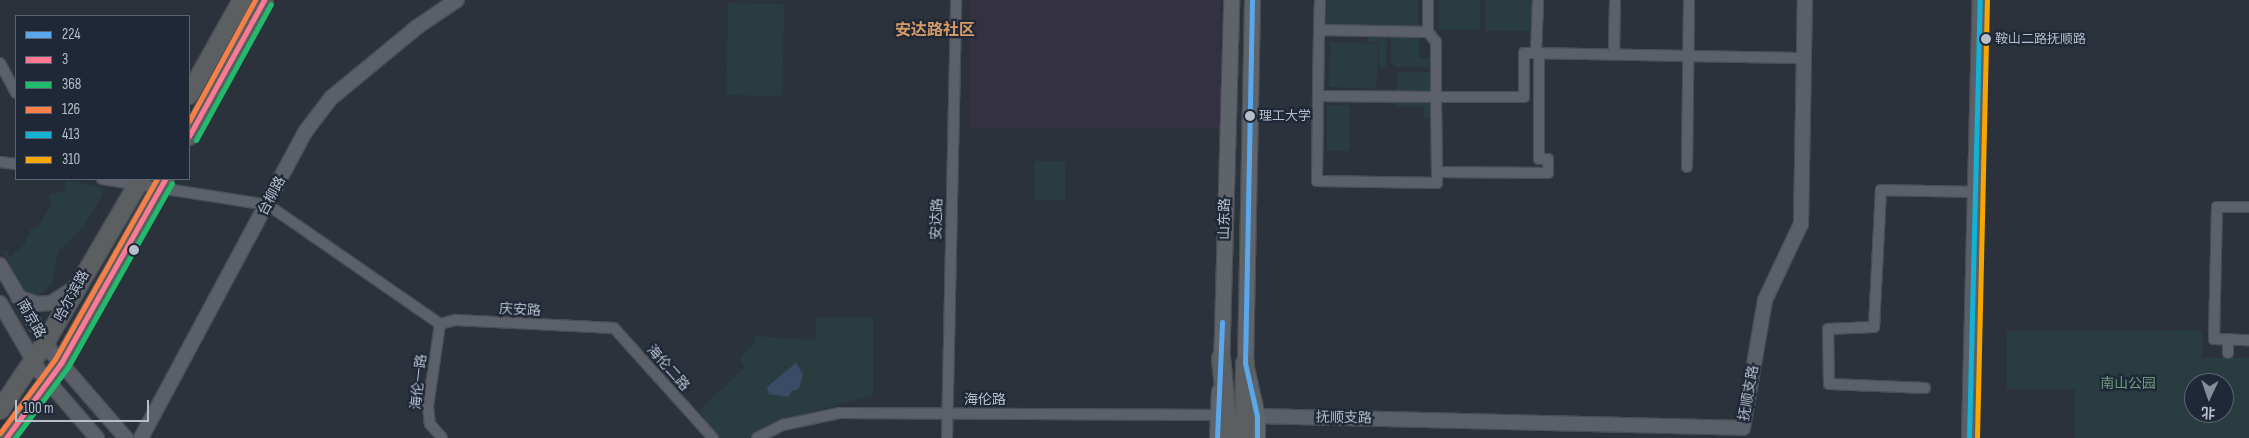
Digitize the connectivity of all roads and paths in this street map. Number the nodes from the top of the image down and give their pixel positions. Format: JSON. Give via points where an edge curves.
{"nodes":[{"id":1,"x":242,"y":0,"type":"edge"},
{"id":2,"x":264,"y":0,"type":"edge"},
{"id":3,"x":457,"y":0,"type":"edge"},
{"id":4,"x":956,"y":0,"type":"edge"},
{"id":5,"x":1230,"y":0,"type":"edge"},
{"id":6,"x":1252,"y":0,"type":"edge"},
{"id":7,"x":1320,"y":0,"type":"edge"},
{"id":8,"x":1428,"y":0,"type":"edge"},
{"id":9,"x":1538,"y":0,"type":"edge"},
{"id":10,"x":1689,"y":0,"type":"edge"},
{"id":11,"x":1805,"y":0,"type":"edge"},
{"id":12,"x":1980,"y":0,"type":"edge"},
{"id":13,"x":1615,"y":1,"type":"edge"},
{"id":14,"x":1320,"y":30,"type":"junction"},
{"id":15,"x":1428,"y":32,"type":"junction"},
{"id":16,"x":1538,"y":53,"type":"junction"},
{"id":17,"x":1614,"y":54,"type":"junction"},
{"id":18,"x":1686,"y":56,"type":"junction"},
{"id":19,"x":1804,"y":58,"type":"junction"},
{"id":20,"x":0,"y":63,"type":"edge"},
{"id":21,"x":15,"y":91,"type":"edge"},
{"id":22,"x":190,"y":93,"type":"edge"},
{"id":23,"x":1318,"y":96,"type":"junction"},
{"id":24,"x":1436,"y":97,"type":"junction"},
{"id":25,"x":190,"y":134,"type":"edge"},
{"id":26,"x":0,"y":162,"type":"edge"},
{"id":27,"x":15,"y":164,"type":"edge"},
{"id":28,"x":1687,"y":167,"type":"dead end"},
{"id":29,"x":1437,"y":172,"type":"junction"},
{"id":30,"x":114,"y":180,"type":"edge"},
{"id":31,"x":139,"y":182,"type":"edge"},
{"id":32,"x":163,"y":183,"type":"edge"},
{"id":33,"x":1975,"y":192,"type":"junction"},
{"id":34,"x":268,"y":205,"type":"junction"},
{"id":35,"x":2249,"y":207,"type":"edge"},
{"id":36,"x":0,"y":265,"type":"edge"},
{"id":37,"x":76,"y":287,"type":"junction"},
{"id":38,"x":18,"y":297,"type":"junction"},
{"id":39,"x":0,"y":303,"type":"edge"},
{"id":40,"x":440,"y":324,"type":"junction"},
{"id":41,"x":598,"y":327,"type":"joint"},
{"id":42,"x":2228,"y":339,"type":"junction"},
{"id":43,"x":2249,"y":340,"type":"edge"},
{"id":44,"x":45,"y":343,"type":"junction"},
{"id":45,"x":2228,"y":353,"type":"dead end"},
{"id":46,"x":1221,"y":358,"type":"junction"},
{"id":47,"x":33,"y":362,"type":"junction"},
{"id":48,"x":60,"y":363,"type":"junction"},
{"id":49,"x":1245,"y":363,"type":"junction"},
{"id":50,"x":49,"y":382,"type":"junction"},
{"id":51,"x":1925,"y":388,"type":"dead end"},
{"id":52,"x":0,"y":410,"type":"edge"},
{"id":53,"x":947,"y":413,"type":"junction"},
{"id":54,"x":1217,"y":415,"type":"junction"},
{"id":55,"x":1257,"y":416,"type":"junction"},
{"id":56,"x":6,"y":438,"type":"edge"},
{"id":57,"x":97,"y":438,"type":"edge"},
{"id":58,"x":126,"y":438,"type":"edge"},
{"id":59,"x":141,"y":438,"type":"edge"},
{"id":60,"x":442,"y":438,"type":"edge"},
{"id":61,"x":712,"y":438,"type":"edge"},
{"id":62,"x":757,"y":438,"type":"edge"},
{"id":63,"x":947,"y":438,"type":"edge"},
{"id":64,"x":1217,"y":438,"type":"edge"},
{"id":65,"x":1229,"y":438,"type":"edge"},
{"id":66,"x":1244,"y":438,"type":"edge"},
{"id":67,"x":1257,"y":438,"type":"edge"},
{"id":68,"x":1969,"y":438,"type":"edge"}],
"edges":[{"from":1,"to":22,"type":"highway"},
{"from":2,"to":25,"type":"highway"},
{"from":3,"to":34,"type":"street","name":"台柳路","via":[[417,27],[331,98],[305,132]]},
{"from":4,"to":53,"type":"street","name":"安达路"},
{"from":5,"to":46,"type":"main road","name":"山东路"},
{"from":6,"to":49,"type":"main road","name":"山东路"},
{"from":7,"to":14,"type":"street"},
{"from":8,"to":15,"type":"street"},
{"from":9,"to":16,"type":"street"},
{"from":10,"to":18,"type":"street"},
{"from":11,"to":19,"type":"street","name":"抚顺支路"},
{"from":12,"to":33,"type":"street"},
{"from":13,"to":17,"type":"street"},
{"from":14,"to":15,"type":"street"},
{"from":14,"to":23,"type":"street"},
{"from":15,"to":24,"type":"street","via":[[1436,42]]},
{"from":16,"to":17,"type":"street"},
{"from":16,"to":24,"type":"street","via":[[1524,53],[1524,97]]},
{"from":16,"to":29,"type":"street","via":[[1539,159],[1548,159],[1548,173]]},
{"from":17,"to":18,"type":"street"},
{"from":18,"to":19,"type":"street"},
{"from":18,"to":28,"type":"street"},
{"from":19,"to":55,"type":"street","name":"抚顺支路","via":[[1801,224],[1765,300],[1743,428]]},
{"from":20,"to":21,"type":"street"},
{"from":23,"to":24,"type":"street"},
{"from":23,"to":29,"type":"street","via":[[1317,181],[1437,183]]},
{"from":24,"to":29,"type":"street"},
{"from":26,"to":27,"type":"street"},
{"from":30,"to":31,"type":"street"},
{"from":31,"to":32,"type":"street"},
{"from":31,"to":37,"type":"highway","name":"哈尔滨路"},
{"from":32,"to":34,"type":"street"},
{"from":32,"to":48,"type":"highway","name":"哈尔滨路"},
{"from":33,"to":51,"type":"street","via":[[1881,190],[1874,327],[1828,329],[1829,384]]},
{"from":33,"to":68,"type":"street"},
{"from":34,"to":40,"type":"street"},
{"from":34,"to":59,"type":"street","name":"台柳路"},
{"from":35,"to":42,"type":"street","via":[[2217,206],[2214,339]]},
{"from":36,"to":38,"type":"street","name":"南京路"},
{"from":37,"to":38,"type":"street","via":[[51,303],[37,304]]},
{"from":37,"to":44,"type":"highway","name":"哈尔滨路"},
{"from":38,"to":44,"type":"street","name":"南京路"},
{"from":39,"to":47,"type":"street","name":"南京路"},
{"from":40,"to":41,"type":"street","name":"庆安路","via":[[455,320]]},
{"from":40,"to":60,"type":"street","name":"海伦一路","via":[[428,406],[430,424]]},
{"from":41,"to":61,"type":"street","name":"海伦二路","via":[[614,328]]},
{"from":42,"to":43,"type":"street"},
{"from":42,"to":45,"type":"street"},
{"from":44,"to":47,"type":"highway","name":"哈尔滨路"},
{"from":44,"to":48,"type":"street","name":"南京路"},
{"from":46,"to":54,"type":"main road","name":"山东路"},
{"from":46,"to":65,"type":"highway"},
{"from":47,"to":50,"type":"street","name":"南京路"},
{"from":47,"to":52,"type":"highway","name":"哈尔滨路"},
{"from":48,"to":50,"type":"highway","name":"哈尔滨路"},
{"from":48,"to":58,"type":"street","name":"南京路"},
{"from":49,"to":55,"type":"main road","name":"山东路"},
{"from":49,"to":66,"type":"highway"},
{"from":50,"to":56,"type":"highway","name":"哈尔滨路"},
{"from":50,"to":57,"type":"street","name":"南京路"},
{"from":53,"to":54,"type":"street","name":"海伦路"},
{"from":53,"to":62,"type":"street","name":"海伦路","via":[[832,414],[783,425]]},
{"from":53,"to":63,"type":"street","name":"安达路"},
{"from":54,"to":64,"type":"main road","name":"山东路"},
{"from":55,"to":67,"type":"main road","name":"山东路"}]}
